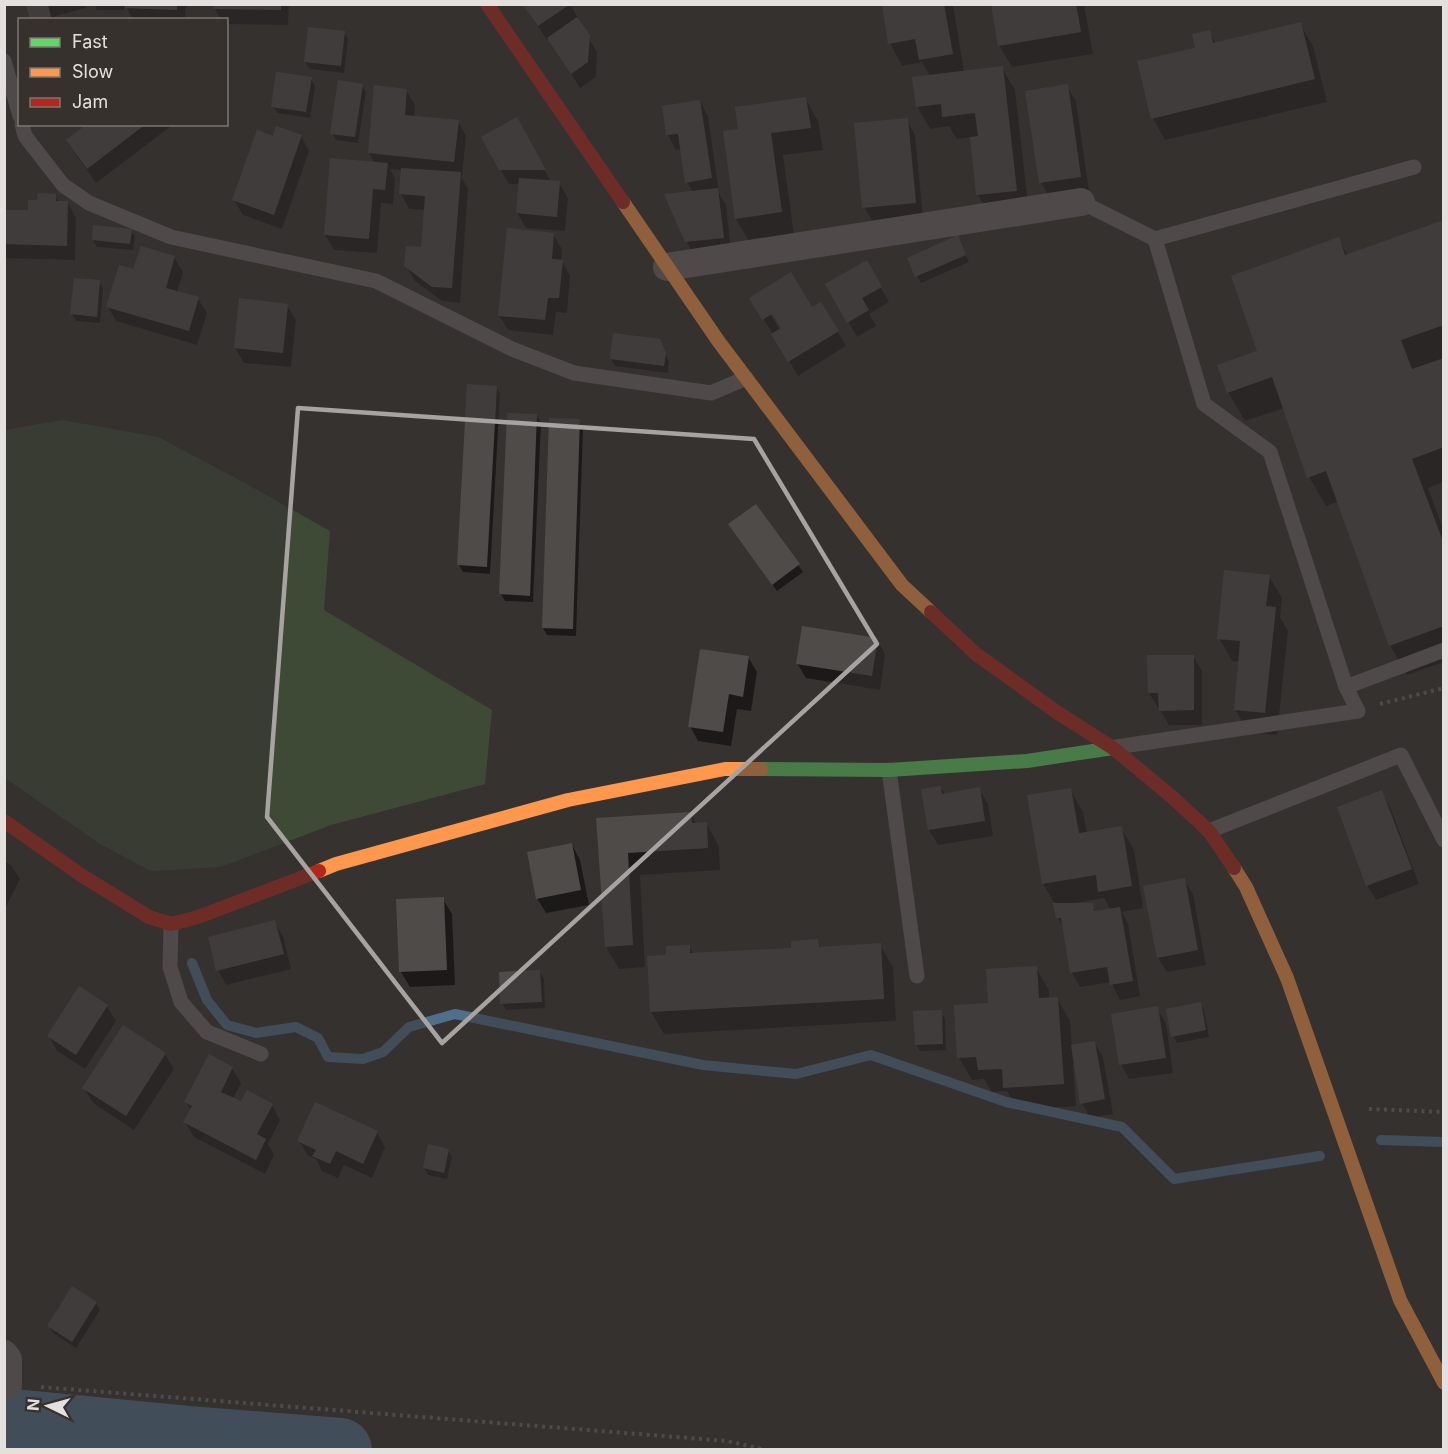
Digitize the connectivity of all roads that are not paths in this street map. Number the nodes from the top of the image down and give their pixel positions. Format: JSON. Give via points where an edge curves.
{"nodes":[{"id":1,"x":487,"y":4,"type":"edge"},
{"id":2,"x":4,"y":61,"type":"edge"},
{"id":3,"x":18,"y":109,"type":"edge"},
{"id":4,"x":22,"y":126,"type":"edge"},
{"id":5,"x":1414,"y":166,"type":"dead end"},
{"id":6,"x":1081,"y":202,"type":"joint"},
{"id":7,"x":1155,"y":239,"type":"junction"},
{"id":8,"x":667,"y":267,"type":"junction"},
{"id":9,"x":746,"y":378,"type":"junction"},
{"id":10,"x":1443,"y":650,"type":"edge"},
{"id":11,"x":1346,"y":687,"type":"junction"},
{"id":12,"x":1113,"y":747,"type":"junction"},
{"id":13,"x":889,"y":770,"type":"junction"},
{"id":14,"x":4,"y":821,"type":"edge"},
{"id":15,"x":1209,"y":831,"type":"junction"},
{"id":16,"x":1443,"y":840,"type":"edge"},
{"id":17,"x":171,"y":924,"type":"junction"},
{"id":18,"x":917,"y":975,"type":"dead end"},
{"id":19,"x":261,"y":1054,"type":"dead end"},
{"id":20,"x":4,"y":1354,"type":"edge"},
{"id":21,"x":1443,"y":1383,"type":"edge"},
{"id":22,"x":8,"y":1384,"type":"road end"}],
"edges":[{"from":1,"to":8,"type":"street"},
{"from":2,"to":3,"type":"lane"},
{"from":4,"to":9,"type":"lane","via":[[25,136],[63,185],[88,203],[171,237],[376,281],[512,349],[574,373],[711,393]]},
{"from":5,"to":7,"type":"lane"},
{"from":6,"to":7,"type":"lane"},
{"from":6,"to":8,"type":"street"},
{"from":7,"to":11,"type":"lane","via":[[1204,404],[1270,452]]},
{"from":8,"to":9,"type":"street"},
{"from":9,"to":12,"type":"street","via":[[902,585],[976,654]]},
{"from":10,"to":11,"type":"lane"},
{"from":11,"to":12,"type":"lane","via":[[1358,711]]},
{"from":12,"to":13,"type":"street","via":[[1027,761]]},
{"from":12,"to":15,"type":"street"},
{"from":13,"to":17,"type":"street","via":[[725,769],[568,800],[336,864]]},
{"from":13,"to":18,"type":"lane"},
{"from":14,"to":17,"type":"street","via":[[149,917]]},
{"from":15,"to":16,"type":"lane","via":[[1401,755]]},
{"from":15,"to":21,"type":"street","via":[[1246,887],[1283,968],[1400,1299]]},
{"from":17,"to":19,"type":"lane","via":[[170,968],[181,1002],[207,1032]]},
{"from":20,"to":22,"type":"street","via":[[8,1359]]}]}
